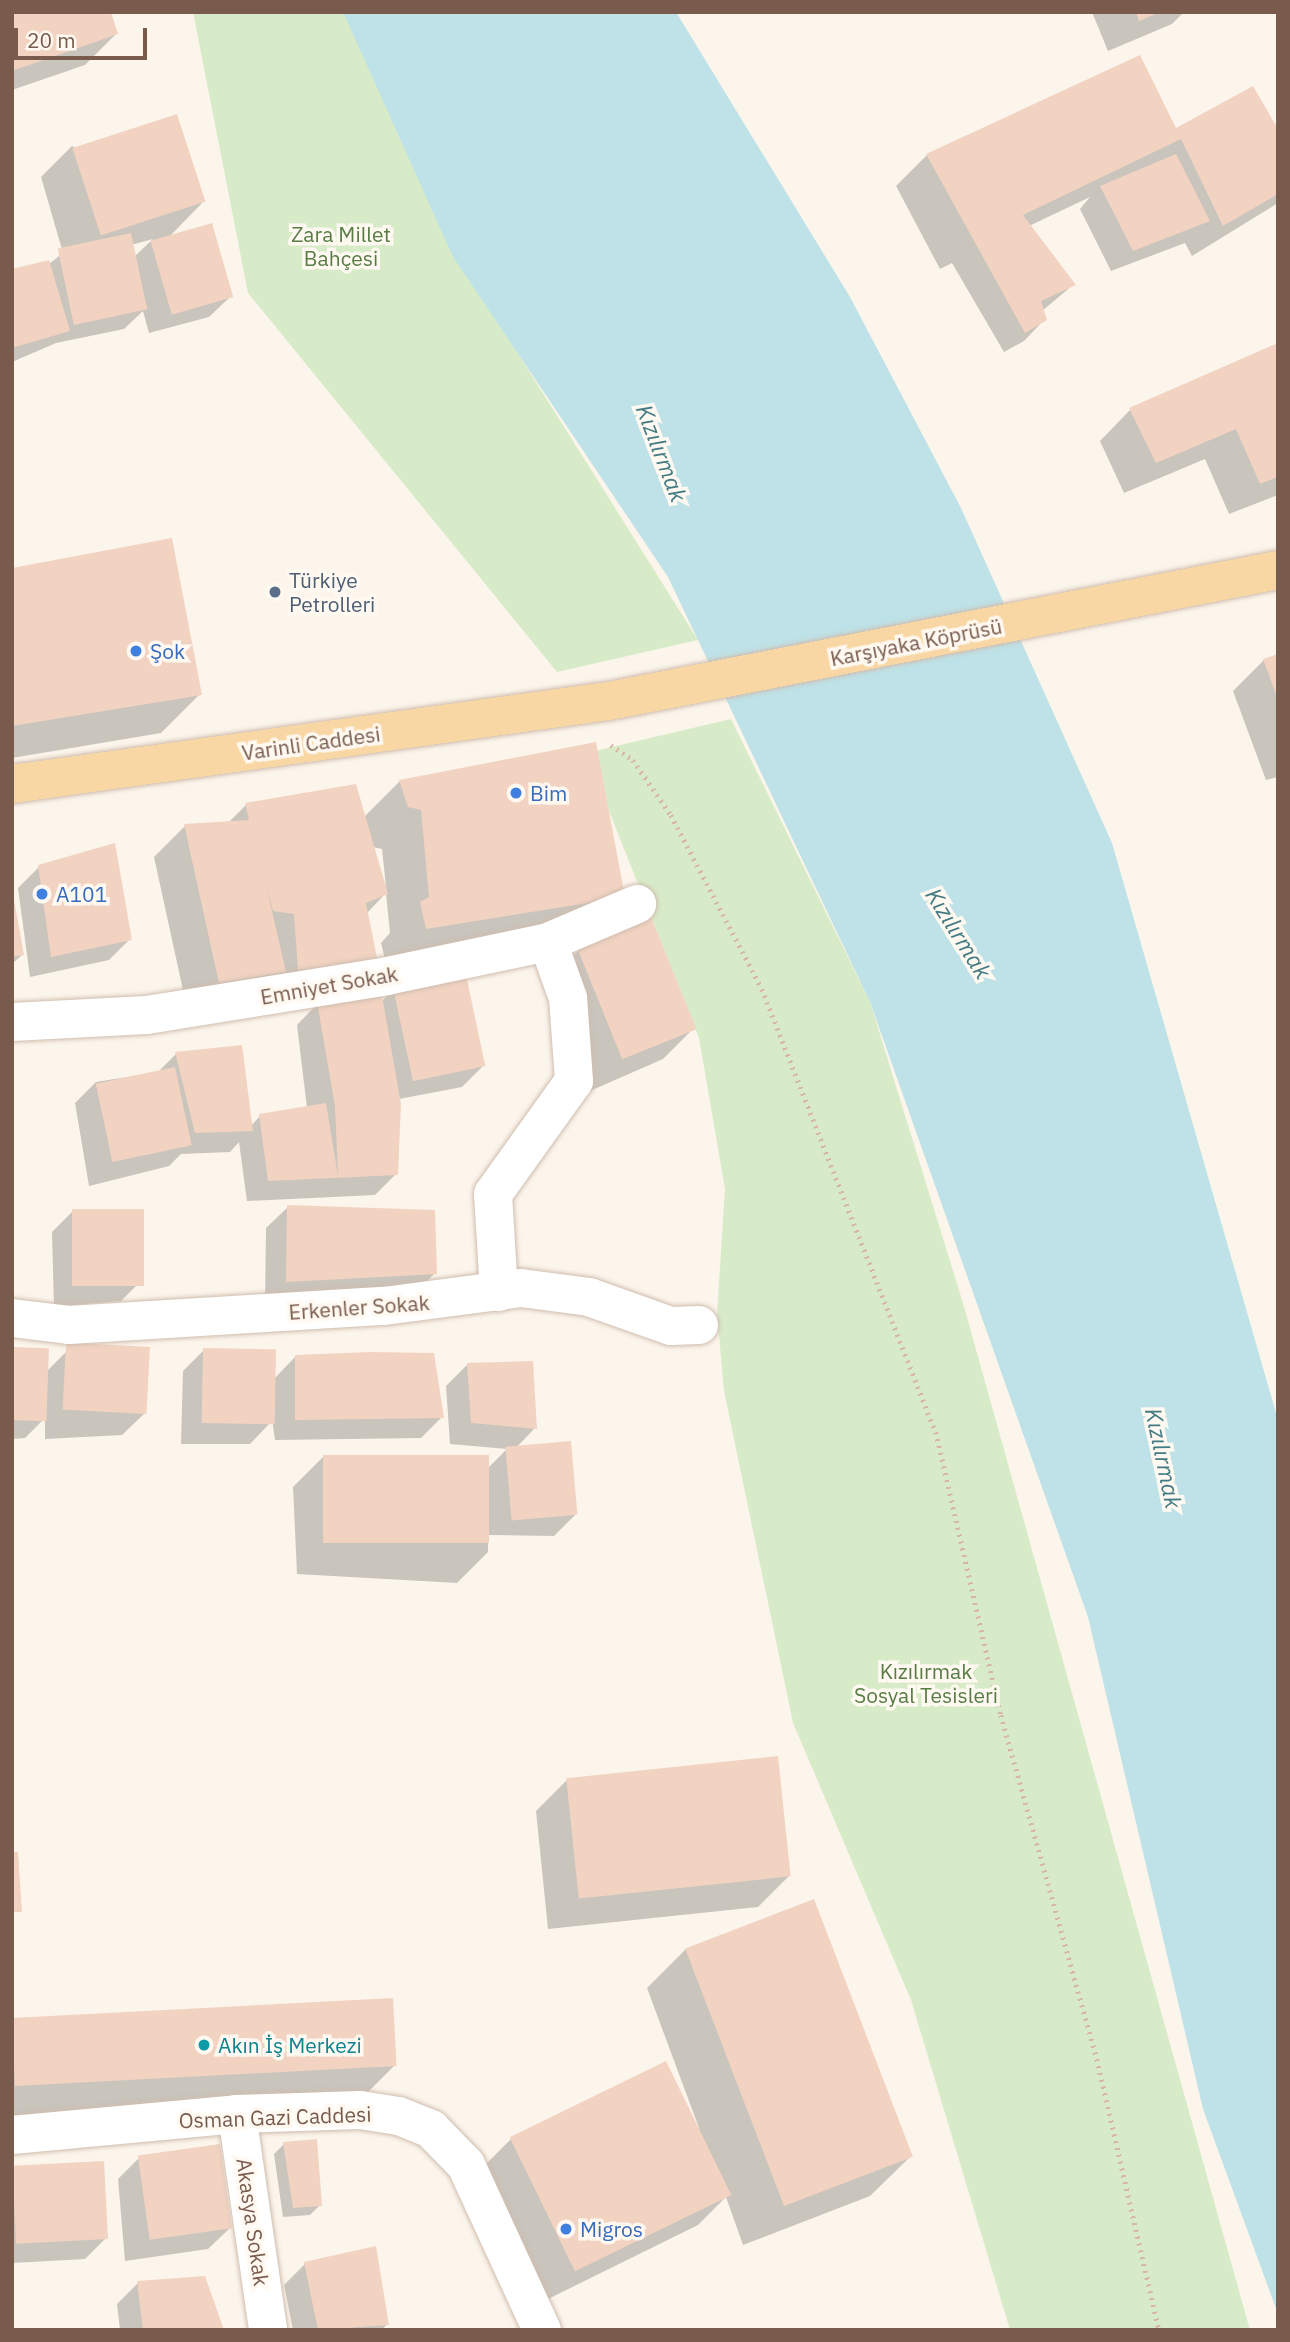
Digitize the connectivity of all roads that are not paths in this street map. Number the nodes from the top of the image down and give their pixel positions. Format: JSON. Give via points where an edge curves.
{"nodes":[{"id":1,"x":1278,"y":570,"type":"edge"},
{"id":2,"x":609,"y":701,"type":"joint"},
{"id":3,"x":12,"y":784,"type":"edge"},
{"id":4,"x":637,"y":904,"type":"dead end"},
{"id":5,"x":548,"y":942,"type":"junction"},
{"id":6,"x":12,"y":1022,"type":"edge"},
{"id":7,"x":499,"y":1292,"type":"junction"},
{"id":8,"x":12,"y":1318,"type":"edge"},
{"id":9,"x":699,"y":1325,"type":"dead end"},
{"id":10,"x":237,"y":2114,"type":"junction"},
{"id":11,"x":12,"y":2134,"type":"edge"},
{"id":12,"x":268,"y":2330,"type":"edge"},
{"id":13,"x":542,"y":2330,"type":"edge"}],
"edges":[{"from":1,"to":2,"type":"main road","name":"Karşıyaka Köprüsü"},
{"from":2,"to":3,"type":"main road","name":"Varinli Caddesi"},
{"from":4,"to":5,"type":"street","name":"Emniyet Sokak"},
{"from":5,"to":6,"type":"street","name":"Emniyet Sokak","via":[[147,1015]]},
{"from":5,"to":7,"type":"street","via":[[568,998],[574,1081],[494,1194]]},
{"from":7,"to":8,"type":"street","name":"Erkenler Sokak","via":[[384,1306],[69,1325]]},
{"from":7,"to":9,"type":"street","name":"Erkenler Sokak","via":[[521,1288],[589,1297],[671,1326]]},
{"from":10,"to":11,"type":"street","name":"Osman Gazi Caddesi"},
{"from":10,"to":12,"type":"street","name":"Akasya Sokak"},
{"from":10,"to":13,"type":"street","name":"Osman Gazi Caddesi","via":[[360,2110],[431,2129],[466,2165]]}]}
